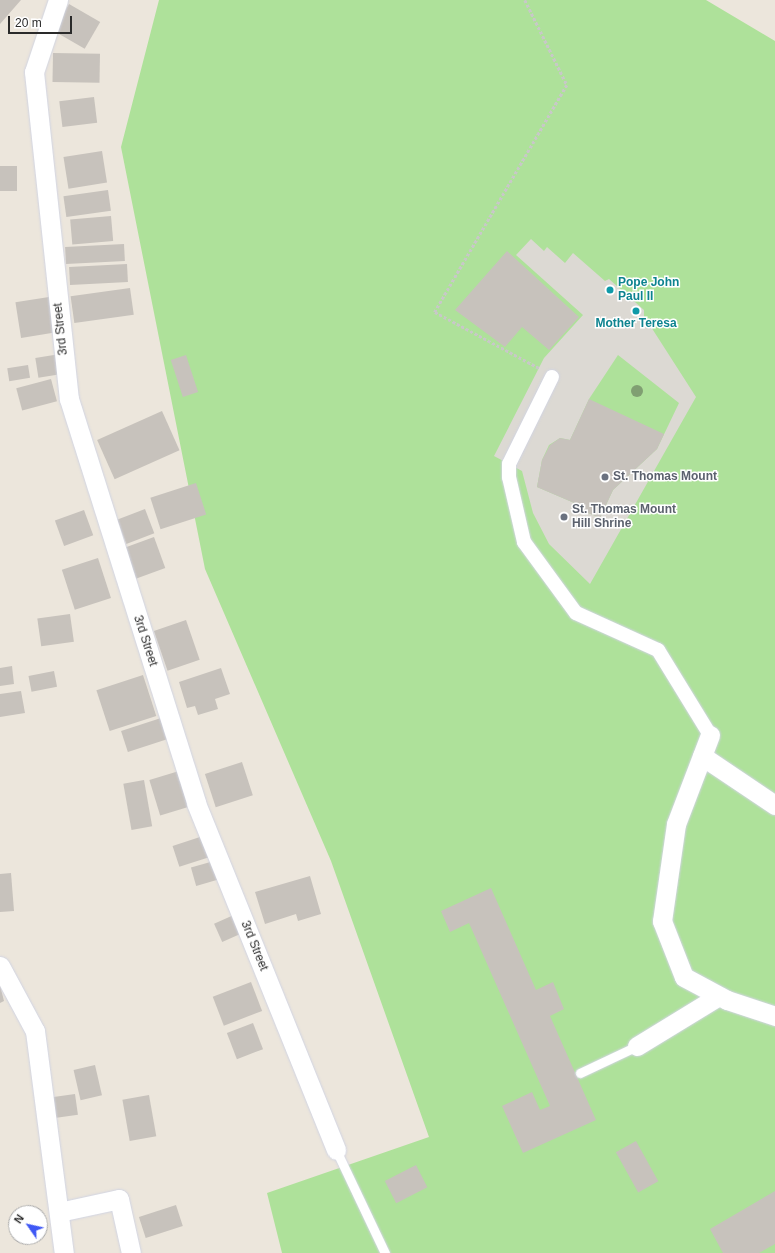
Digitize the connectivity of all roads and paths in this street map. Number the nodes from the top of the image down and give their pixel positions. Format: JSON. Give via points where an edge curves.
{"nodes":[{"id":1,"x":58,"y":0,"type":"edge"},
{"id":2,"x":525,"y":0,"type":"edge"},
{"id":3,"x":552,"y":377,"type":"joint"},
{"id":4,"x":710,"y":735,"type":"joint"},
{"id":5,"x":702,"y":756,"type":"junction"},
{"id":6,"x":775,"y":805,"type":"edge"},
{"id":7,"x":0,"y":966,"type":"edge"},
{"id":8,"x":719,"y":996,"type":"junction"},
{"id":9,"x":775,"y":1016,"type":"edge"},
{"id":10,"x":637,"y":1046,"type":"joint"},
{"id":11,"x":580,"y":1073,"type":"dead end"},
{"id":12,"x":336,"y":1150,"type":"joint"},
{"id":13,"x":58,"y":1212,"type":"junction"},
{"id":14,"x":64,"y":1253,"type":"edge"},
{"id":15,"x":131,"y":1253,"type":"edge"},
{"id":16,"x":385,"y":1253,"type":"edge"}],
"edges":[{"from":1,"to":12,"type":"street","name":"3rd Street","via":[[34,72],[69,399],[196,803]]},
{"from":2,"to":3,"type":"path","via":[[567,85],[435,312]]},
{"from":3,"to":4,"type":"street","via":[[509,464],[509,477],[524,542],[576,613],[658,650]]},
{"from":4,"to":5,"type":"street"},
{"from":5,"to":6,"type":"street"},
{"from":5,"to":8,"type":"street","via":[[676,824],[662,921],[684,978]]},
{"from":7,"to":13,"type":"street","via":[[35,1031]]},
{"from":8,"to":9,"type":"street"},
{"from":8,"to":10,"type":"street"},
{"from":10,"to":11,"type":"lane"},
{"from":12,"to":16,"type":"lane","name":"3rd Street"},
{"from":13,"to":14,"type":"street"},
{"from":13,"to":15,"type":"street","via":[[119,1198]]}]}
